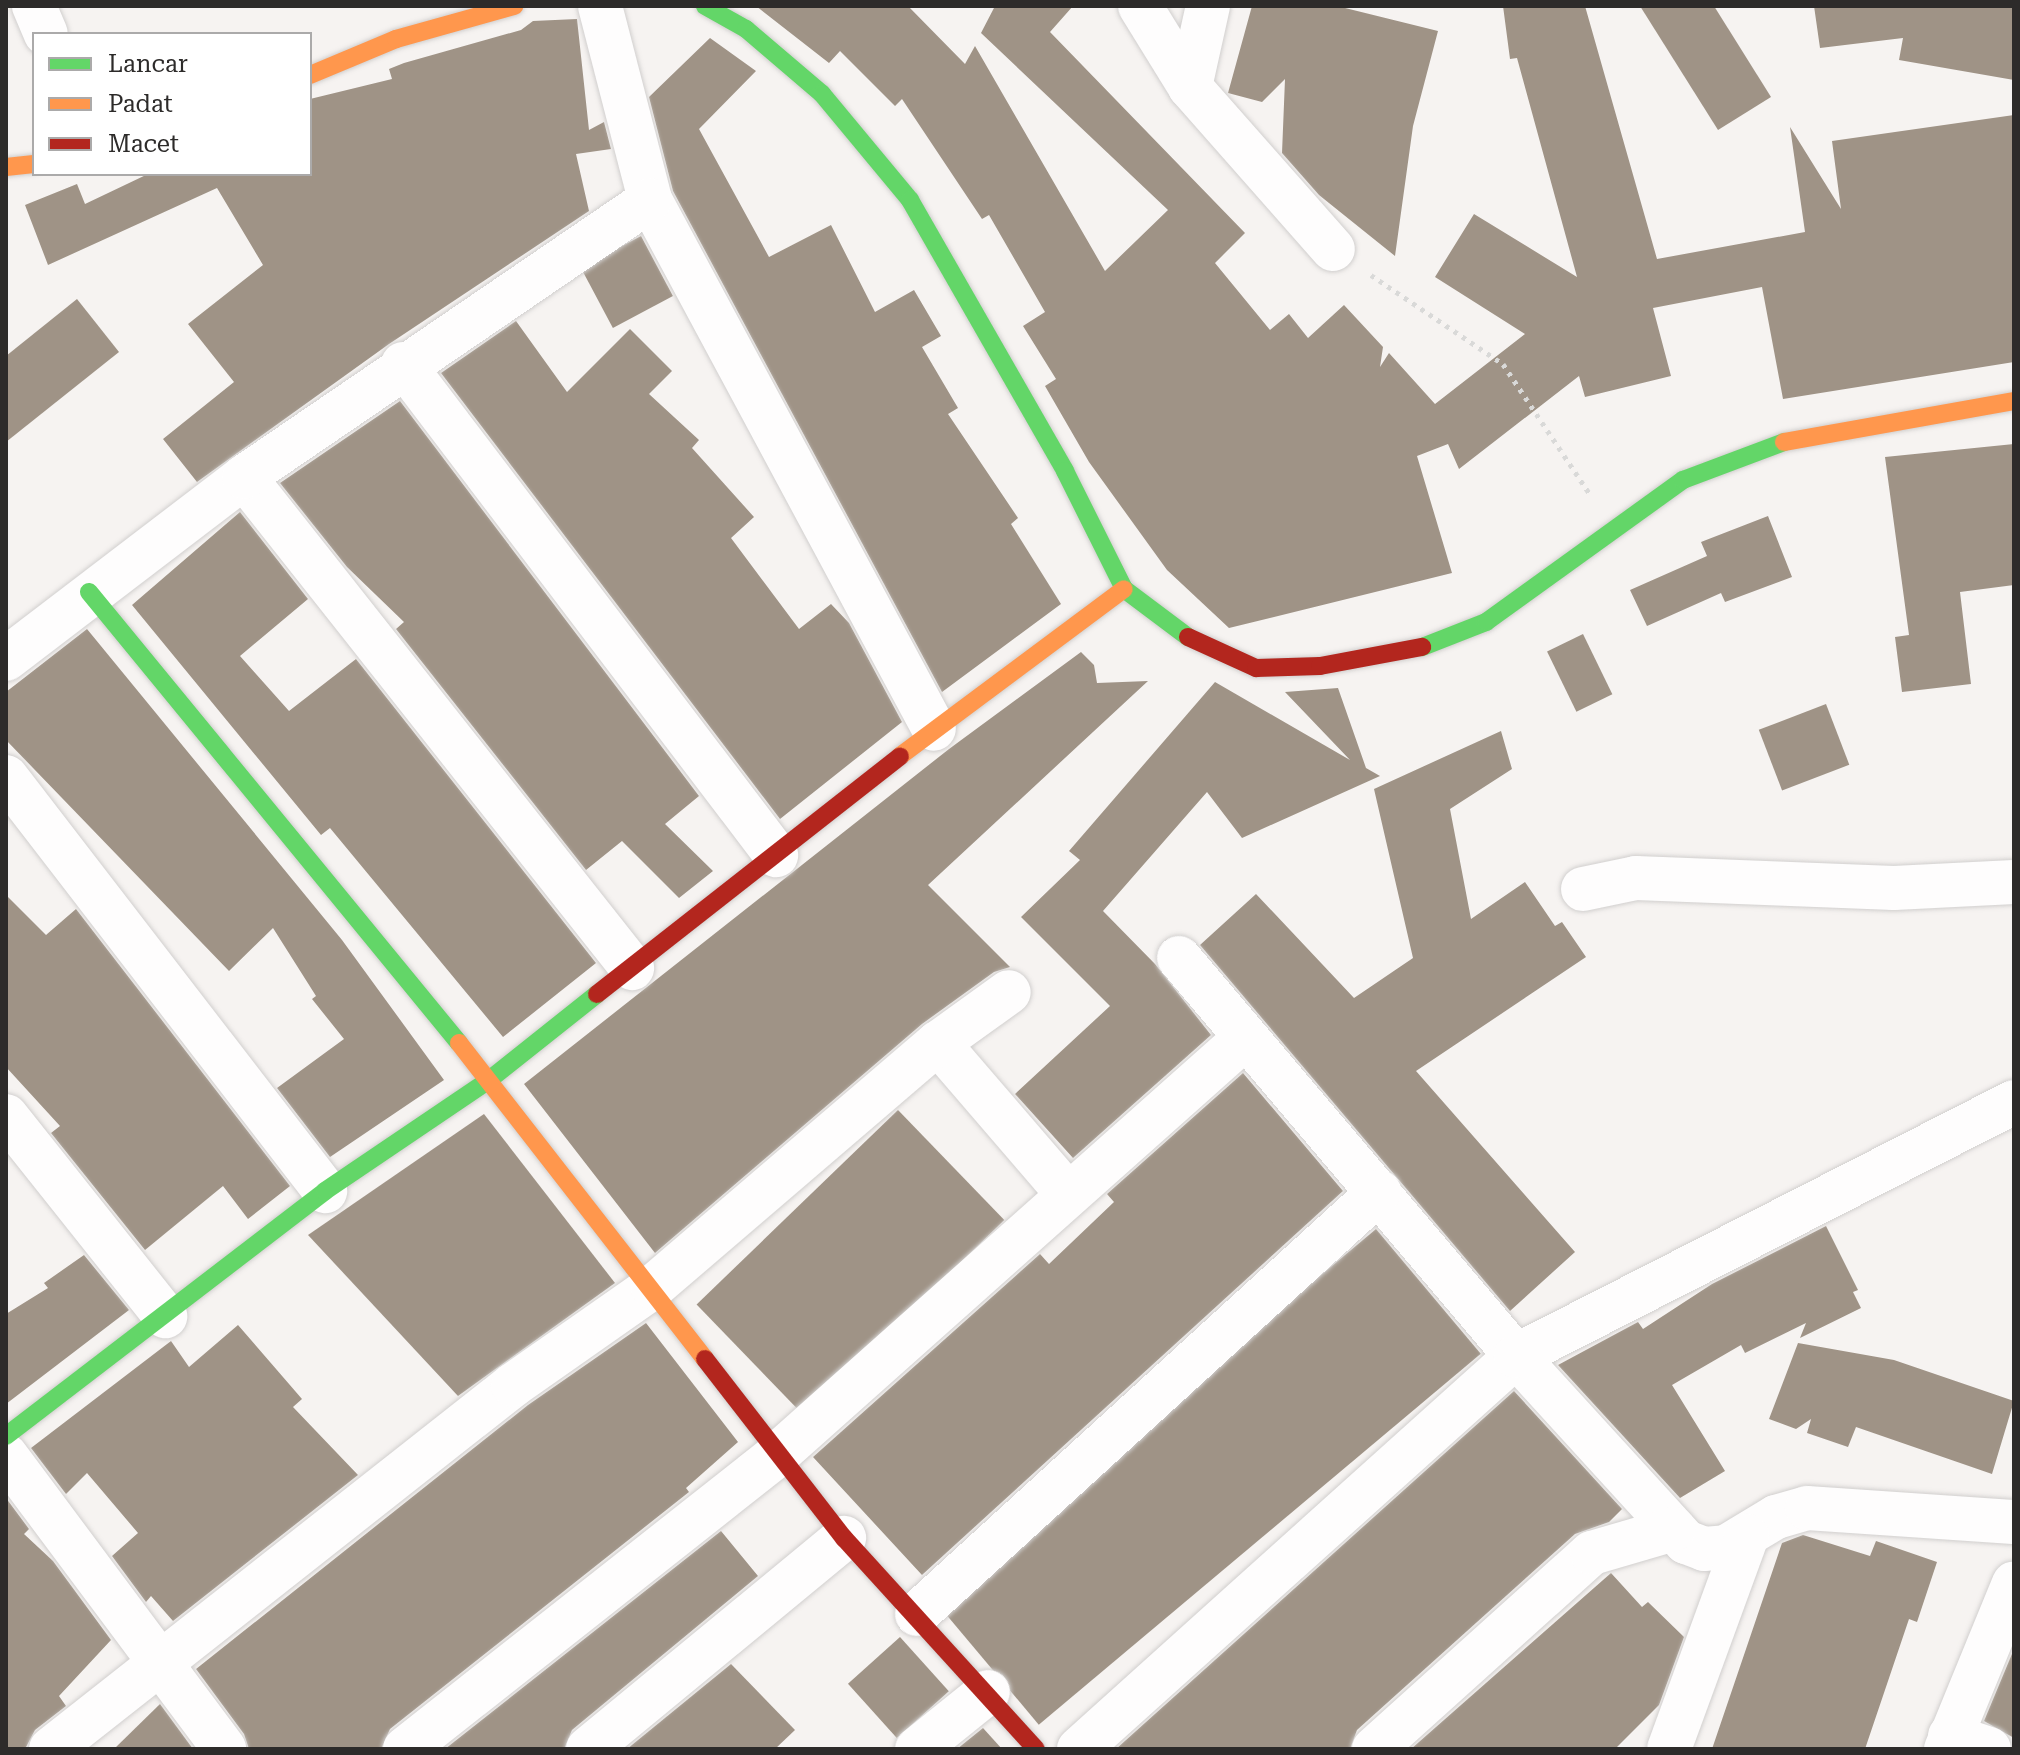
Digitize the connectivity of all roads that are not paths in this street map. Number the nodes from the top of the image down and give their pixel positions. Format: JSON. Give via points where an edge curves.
{"nodes":[{"id":1,"x":34,"y":6,"type":"edge"},
{"id":2,"x":514,"y":6,"type":"edge"},
{"id":3,"x":600,"y":6,"type":"edge"},
{"id":4,"x":705,"y":6,"type":"edge"},
{"id":5,"x":1140,"y":6,"type":"edge"},
{"id":6,"x":1208,"y":6,"type":"edge"},
{"id":7,"x":45,"y":32,"type":"edge"},
{"id":8,"x":312,"y":74,"type":"edge"},
{"id":9,"x":1190,"y":87,"type":"junction"},
{"id":10,"x":32,"y":164,"type":"edge"},
{"id":11,"x":6,"y":167,"type":"edge"},
{"id":12,"x":650,"y":200,"type":"junction"},
{"id":13,"x":1333,"y":249,"type":"road end"},
{"id":14,"x":403,"y":364,"type":"junction"},
{"id":15,"x":2014,"y":401,"type":"edge"},
{"id":16,"x":244,"y":477,"type":"junction"},
{"id":17,"x":1124,"y":589,"type":"junction"},
{"id":18,"x":89,"y":592,"type":"junction"},
{"id":19,"x":6,"y":659,"type":"edge"},
{"id":20,"x":934,"y":729,"type":"junction"},
{"id":21,"x":6,"y":777,"type":"edge"},
{"id":22,"x":776,"y":855,"type":"junction"},
{"id":23,"x":2014,"y":882,"type":"edge"},
{"id":24,"x":1583,"y":889,"type":"dead end"},
{"id":25,"x":1179,"y":958,"type":"dead end"},
{"id":26,"x":632,"y":968,"type":"junction"},
{"id":27,"x":1009,"y":992,"type":"dead end"},
{"id":28,"x":1245,"y":1038,"type":"junction"},
{"id":29,"x":938,"y":1043,"type":"junction"},
{"id":30,"x":489,"y":1080,"type":"junction"},
{"id":31,"x":2014,"y":1102,"type":"edge"},
{"id":32,"x":6,"y":1116,"type":"edge"},
{"id":33,"x":325,"y":1191,"type":"junction"},
{"id":34,"x":1379,"y":1192,"type":"junction"},
{"id":35,"x":1068,"y":1194,"type":"junction"},
{"id":36,"x":653,"y":1287,"type":"junction"},
{"id":37,"x":165,"y":1316,"type":"junction"},
{"id":38,"x":1516,"y":1356,"type":"junction"},
{"id":39,"x":6,"y":1436,"type":"edge"},
{"id":40,"x":778,"y":1454,"type":"junction"},
{"id":41,"x":6,"y":1456,"type":"edge"},
{"id":42,"x":2014,"y":1522,"type":"edge"},
{"id":43,"x":1674,"y":1529,"type":"junction"},
{"id":44,"x":1747,"y":1536,"type":"junction"},
{"id":45,"x":844,"y":1538,"type":"junction"},
{"id":46,"x":2014,"y":1583,"type":"edge"},
{"id":47,"x":917,"y":1614,"type":"junction"},
{"id":48,"x":158,"y":1664,"type":"junction"},
{"id":49,"x":988,"y":1692,"type":"junction"},
{"id":50,"x":1962,"y":1745,"type":"edge"},
{"id":51,"x":51,"y":1749,"type":"edge"},
{"id":52,"x":224,"y":1749,"type":"edge"},
{"id":53,"x":405,"y":1749,"type":"edge"},
{"id":54,"x":588,"y":1749,"type":"edge"},
{"id":55,"x":917,"y":1749,"type":"edge"},
{"id":56,"x":1036,"y":1749,"type":"edge"},
{"id":57,"x":1079,"y":1749,"type":"edge"},
{"id":58,"x":1374,"y":1749,"type":"edge"},
{"id":59,"x":1669,"y":1749,"type":"edge"}],
"edges":[{"from":1,"to":7,"type":"street"},
{"from":2,"to":8,"type":"street","via":[[396,39]]},
{"from":3,"to":12,"type":"street"},
{"from":4,"to":17,"type":"street","via":[[746,29],[822,94],[910,200],[1065,471]]},
{"from":5,"to":9,"type":"street"},
{"from":6,"to":9,"type":"street"},
{"from":9,"to":13,"type":"street"},
{"from":10,"to":11,"type":"street"},
{"from":12,"to":14,"type":"street"},
{"from":12,"to":20,"type":"street"},
{"from":14,"to":16,"type":"street"},
{"from":14,"to":22,"type":"street"},
{"from":15,"to":17,"type":"street","via":[[1776,444],[1683,480],[1486,622],[1410,652],[1320,666],[1256,668],[1177,632]]},
{"from":16,"to":18,"type":"street"},
{"from":16,"to":26,"type":"street"},
{"from":17,"to":20,"type":"street"},
{"from":18,"to":19,"type":"street"},
{"from":18,"to":30,"type":"street"},
{"from":20,"to":22,"type":"street"},
{"from":21,"to":33,"type":"street"},
{"from":22,"to":26,"type":"street"},
{"from":23,"to":24,"type":"street","via":[[1894,888],[1636,878]]},
{"from":25,"to":28,"type":"street"},
{"from":26,"to":30,"type":"street"},
{"from":27,"to":29,"type":"street"},
{"from":28,"to":34,"type":"street"},
{"from":28,"to":35,"type":"street"},
{"from":29,"to":35,"type":"street"},
{"from":29,"to":36,"type":"street"},
{"from":30,"to":33,"type":"street"},
{"from":30,"to":36,"type":"street"},
{"from":31,"to":38,"type":"street"},
{"from":32,"to":37,"type":"street"},
{"from":33,"to":37,"type":"street"},
{"from":34,"to":38,"type":"street"},
{"from":34,"to":47,"type":"street"},
{"from":35,"to":40,"type":"street"},
{"from":36,"to":40,"type":"street"},
{"from":36,"to":48,"type":"street","via":[[513,1385]]},
{"from":37,"to":39,"type":"street"},
{"from":38,"to":43,"type":"street"},
{"from":38,"to":57,"type":"street"},
{"from":40,"to":45,"type":"street"},
{"from":40,"to":53,"type":"street"},
{"from":41,"to":48,"type":"street"},
{"from":42,"to":44,"type":"street","via":[[1807,1508],[1776,1517]]},
{"from":43,"to":44,"type":"street","via":[[1686,1542],[1704,1549]]},
{"from":43,"to":58,"type":"street","via":[[1592,1553]]},
{"from":44,"to":59,"type":"street"},
{"from":45,"to":47,"type":"street"},
{"from":45,"to":54,"type":"street"},
{"from":46,"to":50,"type":"street"},
{"from":47,"to":49,"type":"street"},
{"from":48,"to":51,"type":"street"},
{"from":48,"to":52,"type":"street"},
{"from":49,"to":55,"type":"street"},
{"from":49,"to":56,"type":"street"}]}
